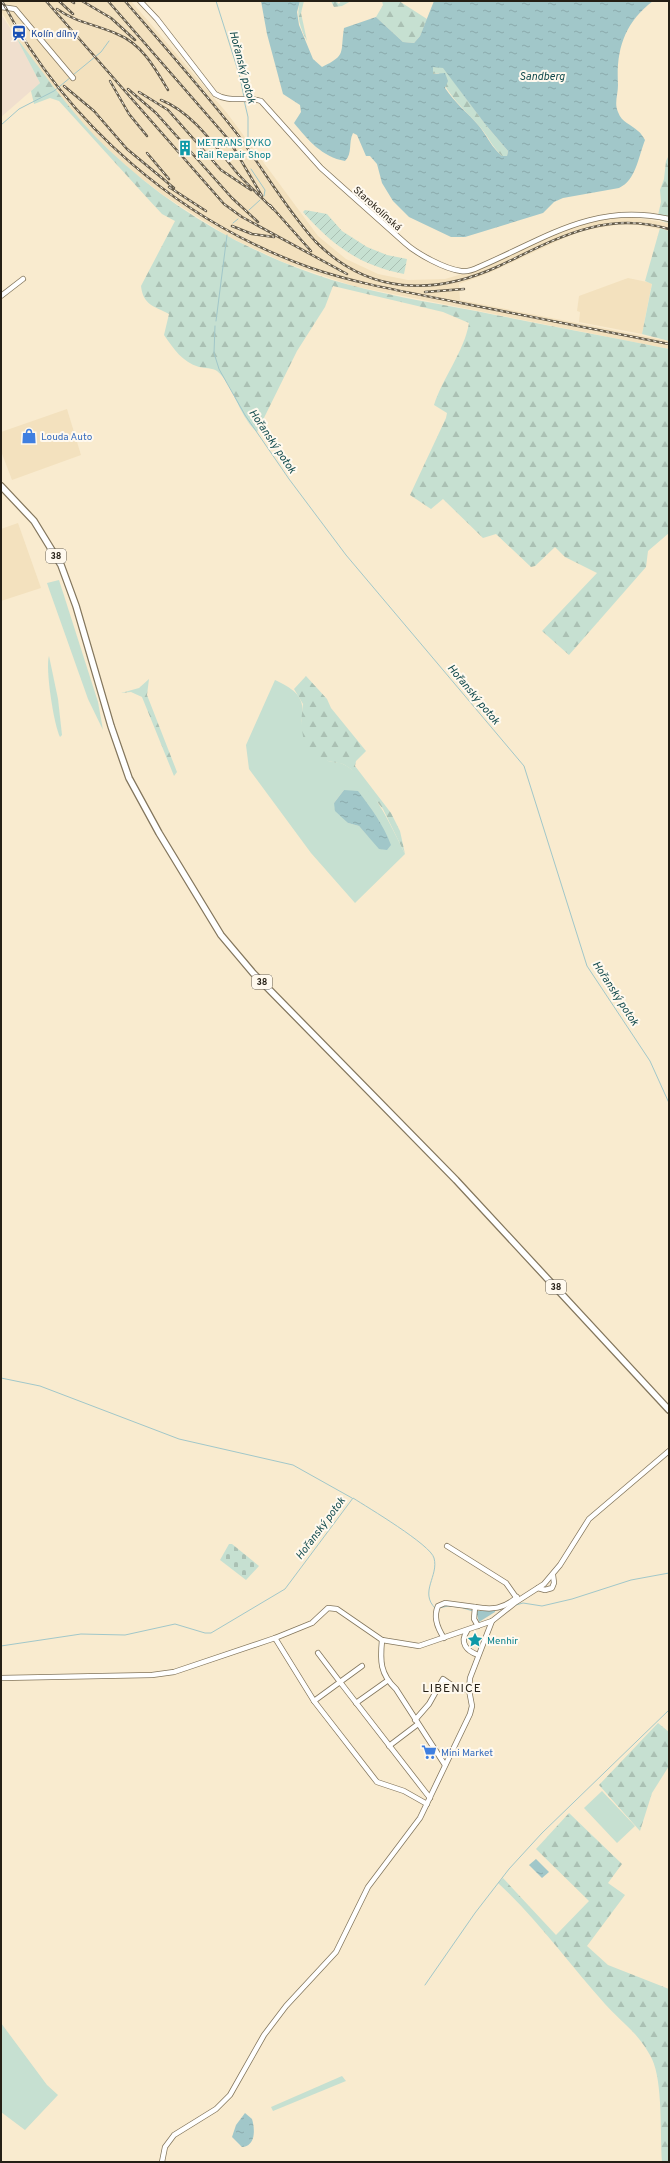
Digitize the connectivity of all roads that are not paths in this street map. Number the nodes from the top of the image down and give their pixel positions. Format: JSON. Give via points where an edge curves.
{"nodes":[{"id":1,"x":140,"y":1,"type":"edge"},
{"id":2,"x":1,"y":7,"type":"edge"},
{"id":3,"x":72,"y":76,"type":"dead end"},
{"id":4,"x":669,"y":220,"type":"edge"},
{"id":5,"x":23,"y":279,"type":"dead end"},
{"id":6,"x":1,"y":296,"type":"edge"},
{"id":7,"x":1,"y":486,"type":"edge"},
{"id":8,"x":669,"y":1410,"type":"edge"},
{"id":9,"x":669,"y":1451,"type":"edge"},
{"id":10,"x":447,"y":1546,"type":"dead end"},
{"id":11,"x":553,"y":1575,"type":"junction"},
{"id":12,"x":538,"y":1588,"type":"junction"},
{"id":13,"x":517,"y":1600,"type":"junction"},
{"id":14,"x":475,"y":1607,"type":"junction"},
{"id":15,"x":492,"y":1621,"type":"junction"},
{"id":16,"x":478,"y":1626,"type":"junction"},
{"id":17,"x":467,"y":1630,"type":"junction"},
{"id":18,"x":275,"y":1638,"type":"junction"},
{"id":19,"x":444,"y":1638,"type":"junction"},
{"id":20,"x":382,"y":1640,"type":"junction"},
{"id":21,"x":318,"y":1653,"type":"dead end"},
{"id":22,"x":478,"y":1655,"type":"junction"},
{"id":23,"x":362,"y":1666,"type":"dead end"},
{"id":24,"x":1,"y":1678,"type":"edge"},
{"id":25,"x":387,"y":1681,"type":"junction"},
{"id":26,"x":340,"y":1682,"type":"junction"},
{"id":27,"x":469,"y":1690,"type":"junction"},
{"id":28,"x":314,"y":1701,"type":"junction"},
{"id":29,"x":356,"y":1703,"type":"junction"},
{"id":30,"x":416,"y":1722,"type":"junction"},
{"id":31,"x":389,"y":1746,"type":"junction"},
{"id":32,"x":445,"y":1766,"type":"junction"},
{"id":33,"x":430,"y":1798,"type":"junction"},
{"id":34,"x":427,"y":1804,"type":"junction"},
{"id":35,"x":162,"y":2162,"type":"edge"}],
"edges":[{"from":1,"to":4,"type":"street","name":"Starokolínská","via":[[158,19],[215,94],[225,99],[261,101],[321,168],[411,249],[460,271],[479,268],[566,227],[589,219],[633,214]]},
{"from":2,"to":3,"type":"street","via":[[15,9]]},
{"from":5,"to":6,"type":"street"},
{"from":7,"to":8,"type":"main road","number":"38","via":[[34,521],[61,565],[127,772],[221,935],[253,973],[456,1180]]},
{"from":9,"to":11,"type":"street","via":[[590,1519]]},
{"from":10,"to":13,"type":"street","via":[[498,1577],[512,1588]]},
{"from":11,"to":12,"type":"street"},
{"from":11,"to":12,"type":"street","via":[[552,1588]]},
{"from":12,"to":13,"type":"street"},
{"from":13,"to":14,"type":"street","via":[[501,1608]]},
{"from":13,"to":15,"type":"street"},
{"from":14,"to":16,"type":"street","via":[[474,1619]]},
{"from":14,"to":19,"type":"street","via":[[445,1603],[438,1606],[438,1628]]},
{"from":15,"to":16,"type":"street"},
{"from":15,"to":22,"type":"street"},
{"from":16,"to":17,"type":"street"},
{"from":17,"to":19,"type":"street"},
{"from":17,"to":22,"type":"street","via":[[464,1636],[466,1647]]},
{"from":18,"to":20,"type":"street","via":[[307,1626],[326,1610],[333,1608]]},
{"from":18,"to":24,"type":"street","via":[[163,1674]]},
{"from":18,"to":28,"type":"street"},
{"from":19,"to":20,"type":"street","via":[[419,1646]]},
{"from":20,"to":25,"type":"street","via":[[381,1666]]},
{"from":21,"to":26,"type":"street"},
{"from":22,"to":27,"type":"street","via":[[470,1678]]},
{"from":23,"to":26,"type":"street"},
{"from":25,"to":29,"type":"street"},
{"from":25,"to":30,"type":"street","via":[[396,1689]]},
{"from":26,"to":28,"type":"street"},
{"from":26,"to":29,"type":"street"},
{"from":27,"to":30,"type":"street","via":[[456,1688],[443,1679]]},
{"from":27,"to":32,"type":"street","via":[[471,1712]]},
{"from":28,"to":34,"type":"street","via":[[377,1782],[404,1790]]},
{"from":29,"to":31,"type":"street"},
{"from":30,"to":31,"type":"street"},
{"from":30,"to":32,"type":"street"},
{"from":31,"to":33,"type":"street"},
{"from":32,"to":33,"type":"street"},
{"from":33,"to":34,"type":"street"},
{"from":34,"to":35,"type":"street","via":[[410,1832],[368,1887],[336,1952],[286,2006],[264,2035],[230,2095],[216,2109],[174,2135],[165,2147]]}]}
